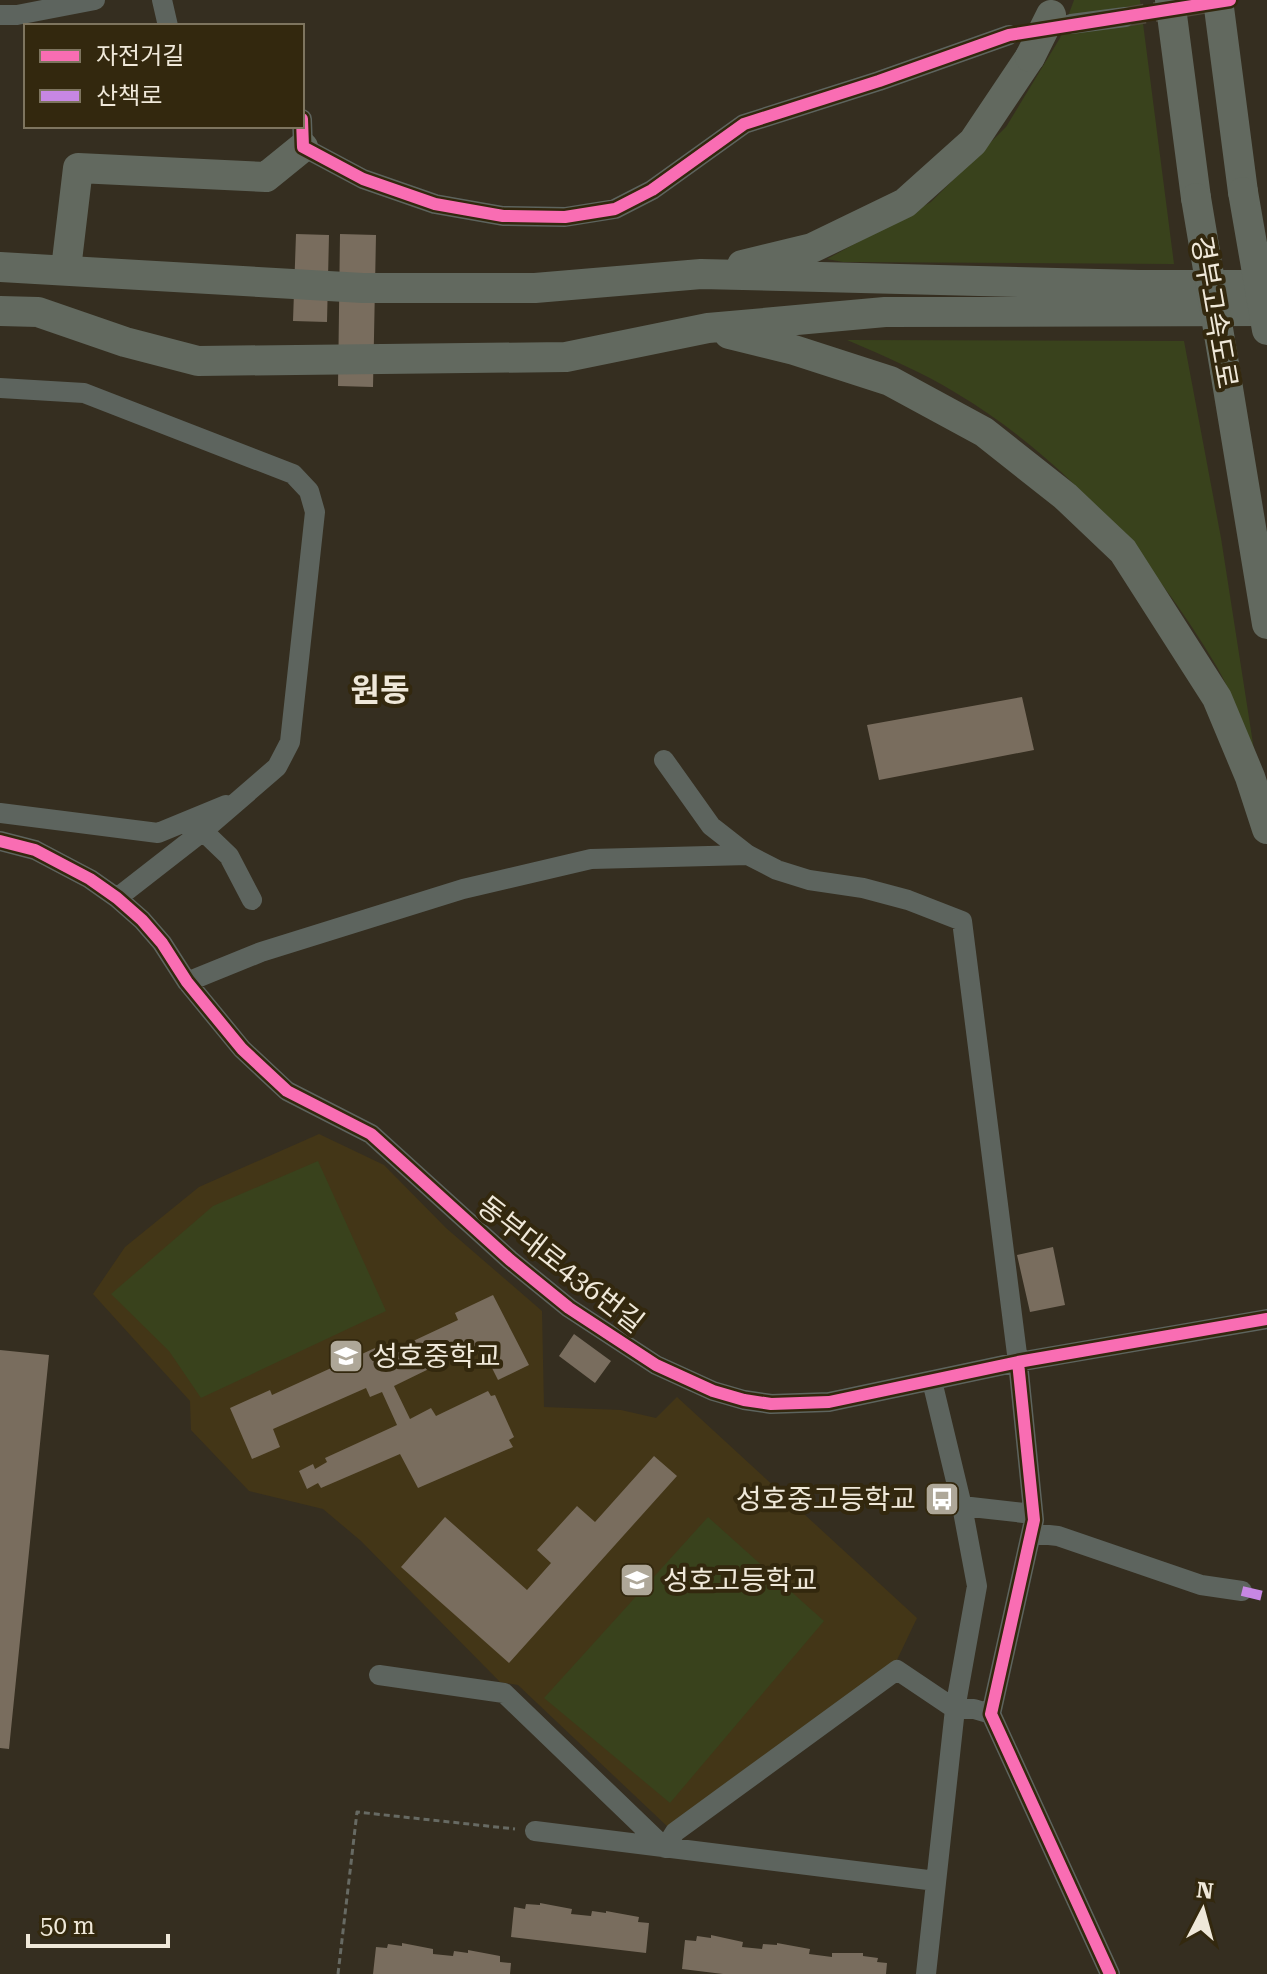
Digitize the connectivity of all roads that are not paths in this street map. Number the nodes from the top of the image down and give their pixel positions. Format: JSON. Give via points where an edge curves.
{"nodes":[{"id":1,"x":95,"y":0,"type":"edge"},
{"id":2,"x":162,"y":0,"type":"edge"},
{"id":3,"x":1170,"y":0,"type":"edge"},
{"id":4,"x":1218,"y":0,"type":"edge"},
{"id":5,"x":1059,"y":13,"type":"edge"},
{"id":6,"x":0,"y":15,"type":"edge"},
{"id":7,"x":1125,"y":17,"type":"tunnel mouth"},
{"id":8,"x":168,"y":24,"type":"edge"},
{"id":9,"x":1019,"y":46,"type":"junction"},
{"id":10,"x":302,"y":133,"type":"edge"},
{"id":11,"x":0,"y":267,"type":"edge"},
{"id":12,"x":66,"y":269,"type":"junction"},
{"id":13,"x":701,"y":274,"type":"junction"},
{"id":14,"x":1267,"y":285,"type":"edge"},
{"id":15,"x":0,"y":311,"type":"edge"},
{"id":16,"x":1267,"y":311,"type":"edge"},
{"id":17,"x":708,"y":328,"type":"junction"},
{"id":18,"x":1267,"y":330,"type":"edge"},
{"id":19,"x":0,"y":388,"type":"edge"},
{"id":20,"x":1267,"y":624,"type":"edge"},
{"id":21,"x":664,"y":760,"type":"dead end"},
{"id":22,"x":240,"y":799,"type":"junction"},
{"id":23,"x":0,"y":813,"type":"edge"},
{"id":24,"x":1267,"y":829,"type":"edge"},
{"id":25,"x":203,"y":831,"type":"junction"},
{"id":26,"x":0,"y":841,"type":"edge"},
{"id":27,"x":748,"y":855,"type":"junction"},
{"id":28,"x":117,"y":898,"type":"junction"},
{"id":29,"x":252,"y":900,"type":"dead end"},
{"id":30,"x":187,"y":982,"type":"junction"},
{"id":31,"x":1267,"y":1319,"type":"edge"},
{"id":32,"x":1018,"y":1362,"type":"junction"},
{"id":33,"x":932,"y":1381,"type":"junction"},
{"id":34,"x":962,"y":1506,"type":"junction"},
{"id":35,"x":1032,"y":1524,"type":"junction"},
{"id":36,"x":1242,"y":1591,"type":"dead end"},
{"id":37,"x":379,"y":1675,"type":"dead end"},
{"id":38,"x":955,"y":1709,"type":"junction"},
{"id":39,"x":991,"y":1714,"type":"junction"},
{"id":40,"x":535,"y":1831,"type":"road end"},
{"id":41,"x":665,"y":1848,"type":"junction"},
{"id":42,"x":936,"y":1881,"type":"junction"},
{"id":43,"x":926,"y":1974,"type":"edge"},
{"id":44,"x":1110,"y":1974,"type":"edge"}],
"edges":[{"from":1,"to":6,"type":"street"},
{"from":2,"to":8,"type":"street"},
{"from":3,"to":20,"type":"highway","name":"경부고속도로","bridge":true,"via":[[1196,198]]},
{"from":4,"to":18,"type":"highway","name":"경부고속도로","bridge":true},
{"from":5,"to":7,"type":"street"},
{"from":5,"to":9,"type":"highway","bridge":true},
{"from":9,"to":10,"type":"street","via":[[879,81],[744,124],[652,190],[615,209],[565,217],[503,216],[435,204],[363,179]]},
{"from":9,"to":13,"type":"highway","via":[[973,142],[905,203],[812,248]]},
{"from":10,"to":12,"type":"highway","via":[[266,177],[78,168]]},
{"from":11,"to":12,"type":"highway"},
{"from":12,"to":13,"type":"highway","via":[[363,288],[535,288]]},
{"from":13,"to":14,"type":"highway"},
{"from":15,"to":17,"type":"highway","via":[[38,312],[198,361],[566,357]]},
{"from":16,"to":17,"type":"highway","via":[[885,312]]},
{"from":17,"to":24,"type":"highway","via":[[890,381],[984,432],[1065,496],[1123,551],[1217,698]]},
{"from":19,"to":22,"type":"street","via":[[84,393],[293,474],[309,491],[315,512],[290,742],[277,767]]},
{"from":21,"to":27,"type":"street","via":[[711,826]]},
{"from":22,"to":23,"type":"street","via":[[158,833]]},
{"from":22,"to":25,"type":"street"},
{"from":25,"to":28,"type":"street"},
{"from":25,"to":29,"type":"street","via":[[229,856]]},
{"from":26,"to":28,"type":"street","name":"동부대로436번길","via":[[35,850]]},
{"from":27,"to":30,"type":"street","via":[[591,859],[463,889],[261,952]]},
{"from":27,"to":32,"type":"street","via":[[809,880],[908,900],[962,921]]},
{"from":28,"to":30,"type":"street","name":"동부대로436번길","via":[[162,943]]},
{"from":30,"to":33,"type":"street","name":"동부대로436번길","via":[[242,1049],[287,1091],[371,1134],[510,1260],[656,1365],[713,1391],[771,1404],[829,1402]]},
{"from":31,"to":32,"type":"street","name":"동부대로436번길"},
{"from":32,"to":33,"type":"street","name":"동부대로436번길"},
{"from":32,"to":35,"type":"street"},
{"from":33,"to":34,"type":"street"},
{"from":34,"to":35,"type":"street"},
{"from":34,"to":38,"type":"street","via":[[977,1586]]},
{"from":35,"to":36,"type":"street","via":[[1201,1585]]},
{"from":35,"to":39,"type":"street"},
{"from":37,"to":41,"type":"street","via":[[504,1693]]},
{"from":38,"to":39,"type":"street"},
{"from":38,"to":41,"type":"street","via":[[897,1670],[675,1832]]},
{"from":38,"to":42,"type":"street"},
{"from":39,"to":44,"type":"street"},
{"from":40,"to":41,"type":"street"},
{"from":41,"to":42,"type":"street"},
{"from":42,"to":43,"type":"street"}]}
